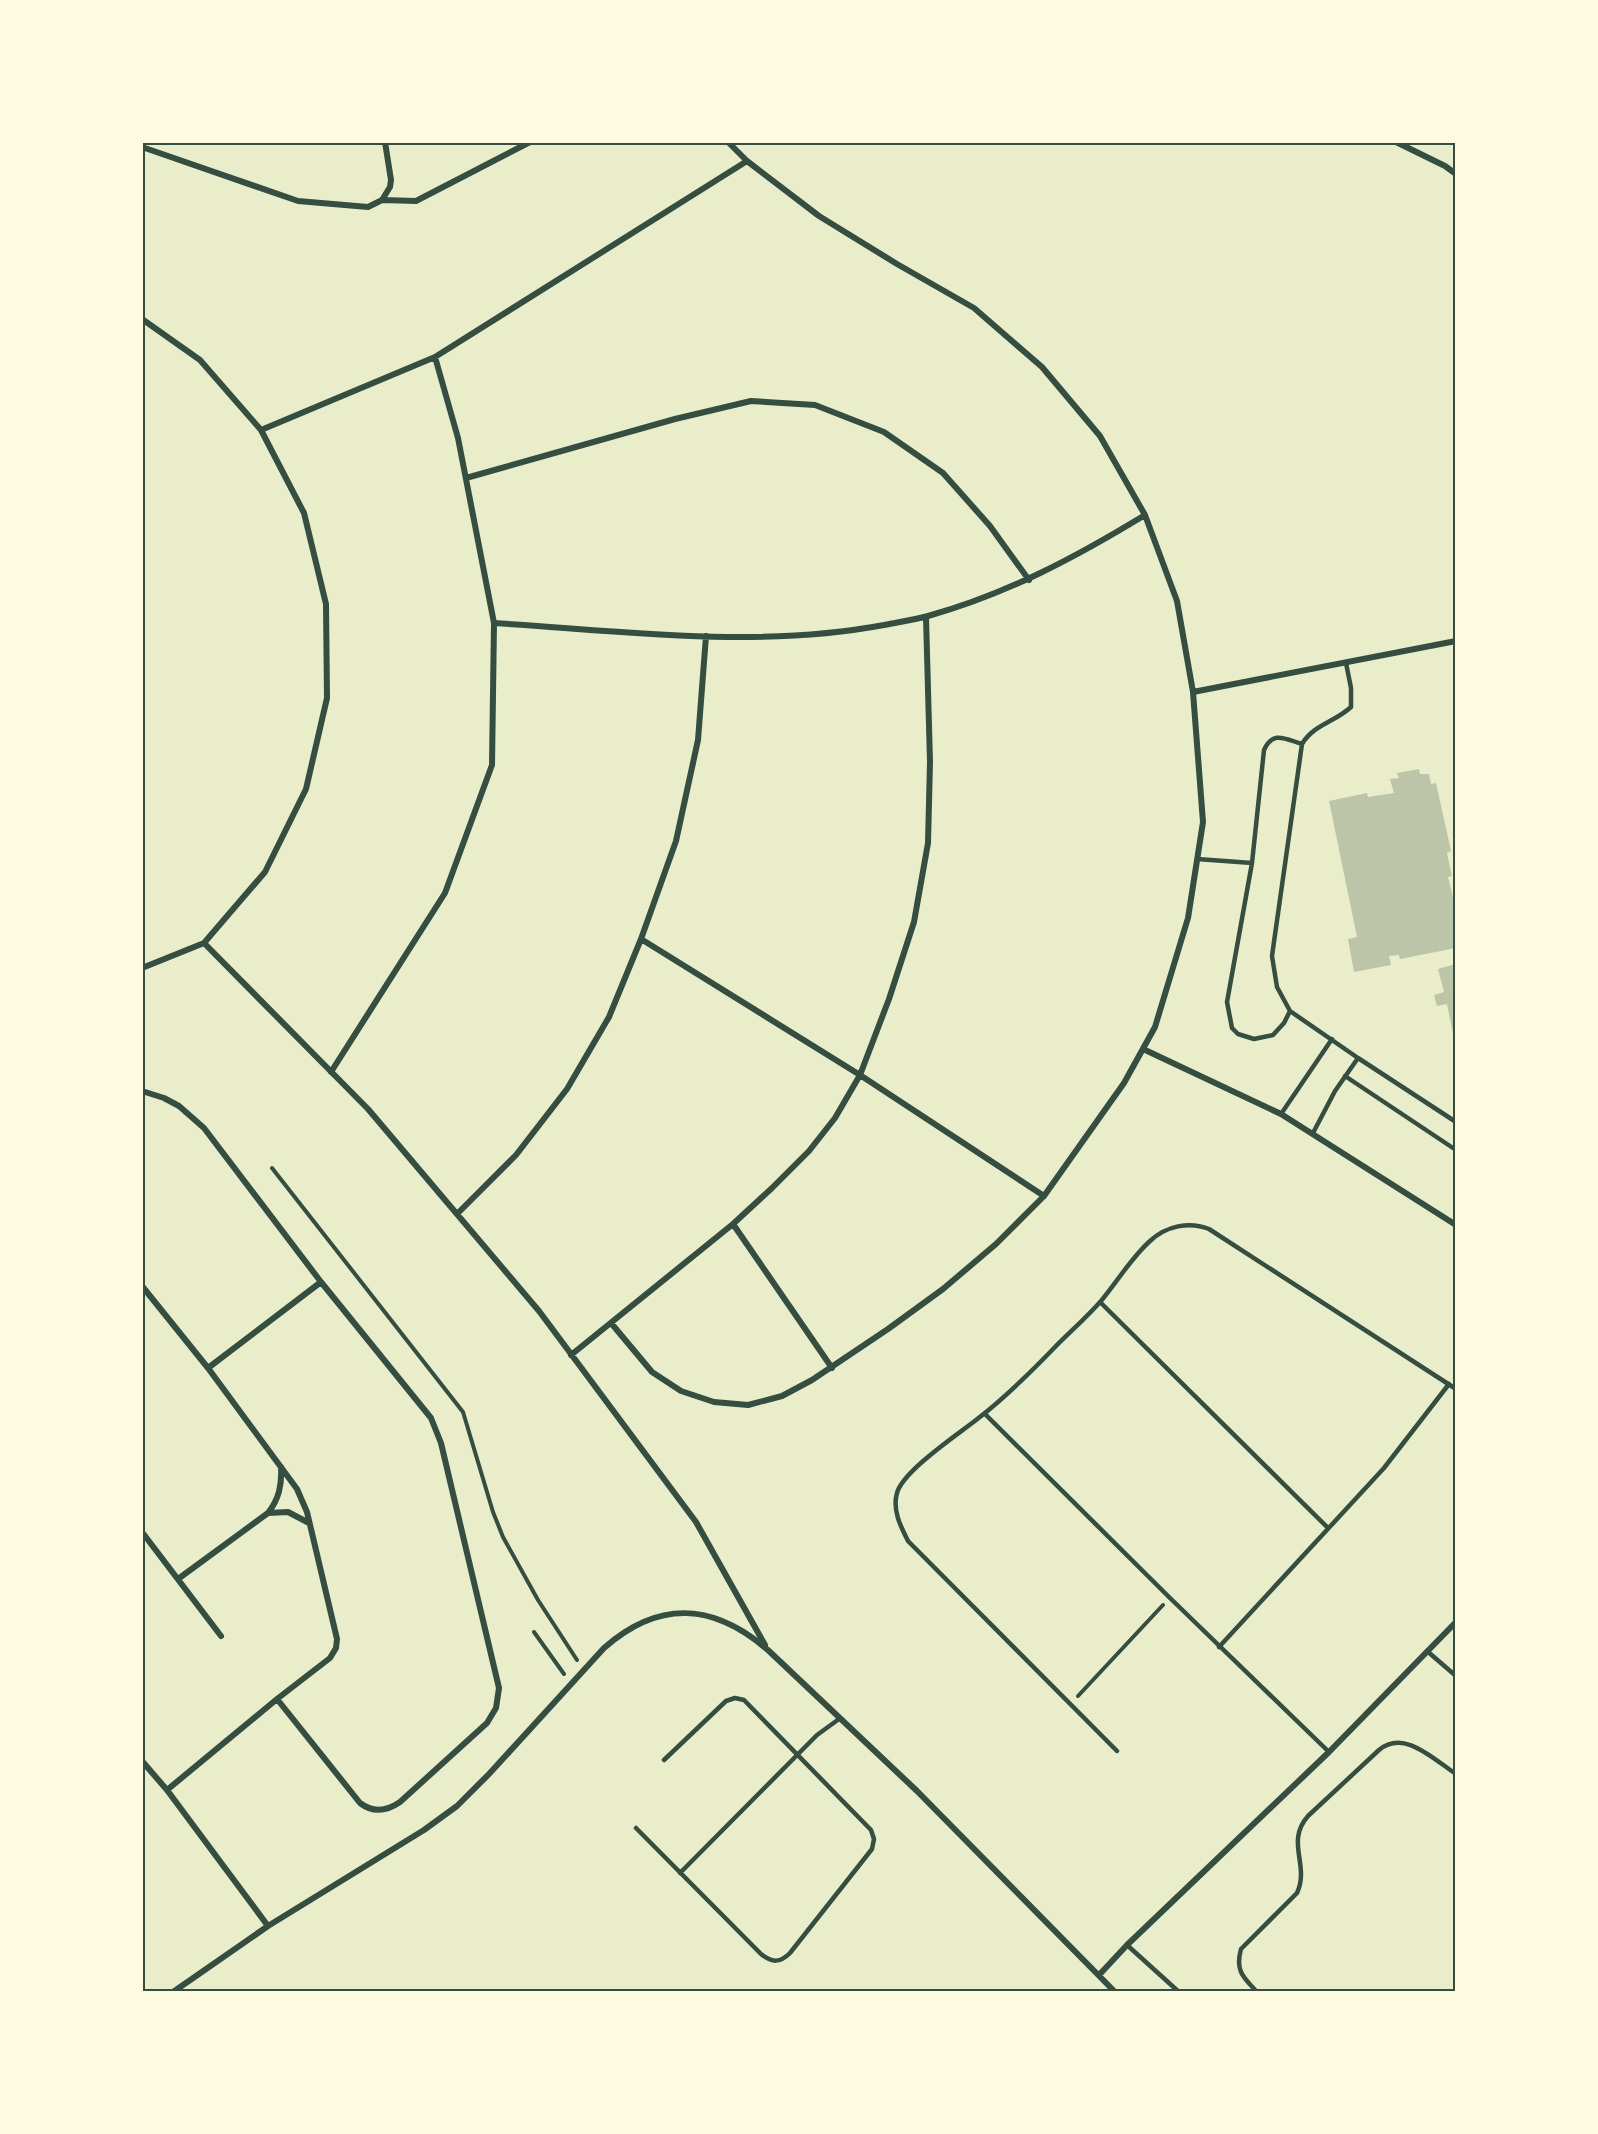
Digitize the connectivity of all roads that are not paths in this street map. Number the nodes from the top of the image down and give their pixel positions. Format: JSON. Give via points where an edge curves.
{"nodes":[{"id":1,"x":386,"y":142,"type":"edge"},
{"id":2,"x":530,"y":142,"type":"edge"},
{"id":3,"x":728,"y":142,"type":"edge"},
{"id":4,"x":1396,"y":142,"type":"edge"},
{"id":5,"x":142,"y":147,"type":"edge"},
{"id":6,"x":747,"y":161,"type":"junction"},
{"id":7,"x":1455,"y":174,"type":"edge"},
{"id":8,"x":382,"y":200,"type":"junction"},
{"id":9,"x":142,"y":319,"type":"edge"},
{"id":10,"x":435,"y":357,"type":"junction"},
{"id":11,"x":261,"y":430,"type":"junction"},
{"id":12,"x":466,"y":478,"type":"junction"},
{"id":13,"x":1145,"y":514,"type":"junction"},
{"id":14,"x":1029,"y":580,"type":"junction"},
{"id":15,"x":926,"y":617,"type":"junction"},
{"id":16,"x":494,"y":623,"type":"junction"},
{"id":17,"x":706,"y":636,"type":"junction"},
{"id":18,"x":1455,"y":641,"type":"edge"},
{"id":19,"x":1346,"y":663,"type":"junction"},
{"id":20,"x":1193,"y":692,"type":"junction"},
{"id":21,"x":1302,"y":744,"type":"junction"},
{"id":22,"x":1197,"y":859,"type":"junction"},
{"id":23,"x":1252,"y":863,"type":"junction"},
{"id":24,"x":640,"y":939,"type":"junction"},
{"id":25,"x":204,"y":944,"type":"junction"},
{"id":26,"x":142,"y":968,"type":"edge"},
{"id":27,"x":1290,"y":1011,"type":"junction"},
{"id":28,"x":1332,"y":1039,"type":"junction"},
{"id":29,"x":1143,"y":1048,"type":"junction"},
{"id":30,"x":1358,"y":1058,"type":"junction"},
{"id":31,"x":331,"y":1072,"type":"junction"},
{"id":32,"x":860,"y":1075,"type":"junction"},
{"id":33,"x":1345,"y":1076,"type":"junction"},
{"id":34,"x":142,"y":1091,"type":"edge"},
{"id":35,"x":1281,"y":1114,"type":"junction"},
{"id":36,"x":1455,"y":1122,"type":"edge"},
{"id":37,"x":1313,"y":1133,"type":"junction"},
{"id":38,"x":1455,"y":1150,"type":"edge"},
{"id":39,"x":1044,"y":1196,"type":"junction"},
{"id":40,"x":457,"y":1214,"type":"junction"},
{"id":41,"x":733,"y":1224,"type":"junction"},
{"id":42,"x":1455,"y":1225,"type":"edge"},
{"id":43,"x":321,"y":1282,"type":"junction"},
{"id":44,"x":142,"y":1286,"type":"edge"},
{"id":45,"x":1100,"y":1302,"type":"junction"},
{"id":46,"x":611,"y":1323,"type":"junction"},
{"id":47,"x":571,"y":1355,"type":"junction"},
{"id":48,"x":208,"y":1368,"type":"junction"},
{"id":49,"x":832,"y":1368,"type":"junction"},
{"id":50,"x":1449,"y":1384,"type":"junction"},
{"id":51,"x":1455,"y":1389,"type":"edge"},
{"id":52,"x":985,"y":1414,"type":"junction"},
{"id":53,"x":280,"y":1467,"type":"junction"},
{"id":54,"x":268,"y":1513,"type":"junction"},
{"id":55,"x":309,"y":1523,"type":"junction"},
{"id":56,"x":1328,"y":1528,"type":"junction"},
{"id":57,"x":142,"y":1532,"type":"edge"},
{"id":58,"x":178,"y":1579,"type":"junction"},
{"id":59,"x":1455,"y":1622,"type":"edge"},
{"id":60,"x":221,"y":1636,"type":"dead end"},
{"id":61,"x":1219,"y":1647,"type":"junction"},
{"id":62,"x":769,"y":1651,"type":"junction"},
{"id":63,"x":1427,"y":1651,"type":"junction"},
{"id":64,"x":1455,"y":1676,"type":"edge"},
{"id":65,"x":277,"y":1699,"type":"junction"},
{"id":66,"x":839,"y":1719,"type":"junction"},
{"id":67,"x":1117,"y":1751,"type":"dead end"},
{"id":68,"x":1329,"y":1752,"type":"junction"},
{"id":69,"x":796,"y":1755,"type":"junction"},
{"id":70,"x":664,"y":1760,"type":"dead end"},
{"id":71,"x":142,"y":1761,"type":"edge"},
{"id":72,"x":1455,"y":1774,"type":"edge"},
{"id":73,"x":167,"y":1790,"type":"junction"},
{"id":74,"x":636,"y":1828,"type":"dead end"},
{"id":75,"x":680,"y":1873,"type":"junction"},
{"id":76,"x":268,"y":1926,"type":"junction"},
{"id":77,"x":1127,"y":1945,"type":"junction"},
{"id":78,"x":1100,"y":1974,"type":"junction"},
{"id":79,"x":173,"y":1992,"type":"edge"},
{"id":80,"x":1115,"y":1992,"type":"edge"},
{"id":81,"x":1179,"y":1992,"type":"edge"},
{"id":82,"x":1257,"y":1992,"type":"edge"}],
"edges":[{"from":1,"to":8,"type":"street","via":[[391,180]]},
{"from":2,"to":8,"type":"street","via":[[416,201]]},
{"from":3,"to":6,"type":"street"},
{"from":4,"to":7,"type":"street"},
{"from":5,"to":8,"type":"street","via":[[298,201],[360,208]]},
{"from":6,"to":10,"type":"street"},
{"from":6,"to":13,"type":"street","via":[[819,216],[974,308],[1042,367],[1100,436]]},
{"from":9,"to":11,"type":"street","via":[[200,360]]},
{"from":10,"to":11,"type":"street"},
{"from":10,"to":12,"type":"street"},
{"from":11,"to":25,"type":"street","via":[[304,513],[326,604],[327,698],[306,789],[265,872]]},
{"from":12,"to":14,"type":"street","via":[[675,419],[751,402],[815,405],[884,432],[943,473],[990,526]]},
{"from":12,"to":16,"type":"street"},
{"from":13,"to":14,"type":"street"},
{"from":13,"to":20,"type":"street","via":[[1177,601]]},
{"from":14,"to":15,"type":"street"},
{"from":15,"to":17,"type":"street","via":[[851,631],[775,637]]},
{"from":15,"to":32,"type":"street","via":[[928,843],[914,922]]},
{"from":16,"to":17,"type":"street"},
{"from":16,"to":31,"type":"street","via":[[492,765],[445,893]]},
{"from":17,"to":24,"type":"street","via":[[694,762],[676,841]]},
{"from":18,"to":19,"type":"street"},
{"from":19,"to":20,"type":"street"},
{"from":19,"to":21,"type":"lane","via":[[1351,707],[1313,730]]},
{"from":20,"to":22,"type":"street","via":[[1203,822]]},
{"from":21,"to":23,"type":"lane","via":[[1274,738],[1264,750]]},
{"from":21,"to":27,"type":"lane","via":[[1272,956],[1277,987]]},
{"from":22,"to":23,"type":"lane"},
{"from":22,"to":29,"type":"street","via":[[1188,918],[1155,1027]]},
{"from":23,"to":27,"type":"lane","via":[[1227,1002],[1232,1028],[1254,1039],[1274,1035]]},
{"from":24,"to":32,"type":"street"},
{"from":24,"to":40,"type":"street","via":[[609,1017],[567,1089],[516,1155]]},
{"from":25,"to":26,"type":"street"},
{"from":25,"to":31,"type":"street"},
{"from":27,"to":28,"type":"lane"},
{"from":28,"to":30,"type":"lane"},
{"from":28,"to":35,"type":"lane"},
{"from":29,"to":35,"type":"street"},
{"from":29,"to":39,"type":"street","via":[[1124,1083]]},
{"from":30,"to":33,"type":"lane"},
{"from":30,"to":36,"type":"lane"},
{"from":31,"to":40,"type":"street","via":[[368,1109]]},
{"from":32,"to":39,"type":"street"},
{"from":32,"to":41,"type":"street","via":[[835,1118],[809,1151]]},
{"from":33,"to":37,"type":"lane"},
{"from":33,"to":38,"type":"lane"},
{"from":34,"to":43,"type":"street","via":[[178,1106],[204,1128]]},
{"from":35,"to":37,"type":"street"},
{"from":37,"to":42,"type":"street"},
{"from":39,"to":49,"type":"street","via":[[944,1288]]},
{"from":40,"to":47,"type":"street"},
{"from":41,"to":46,"type":"street"},
{"from":41,"to":49,"type":"street"},
{"from":43,"to":48,"type":"street"},
{"from":43,"to":65,"type":"street","via":[[425,1408],[436,1428],[497,1678],[498,1698],[487,1723],[400,1802],[386,1810],[360,1803]]},
{"from":44,"to":48,"type":"street"},
{"from":45,"to":50,"type":"lane","via":[[1150,1240],[1167,1230],[1198,1225]]},
{"from":45,"to":52,"type":"lane"},
{"from":45,"to":56,"type":"lane"},
{"from":46,"to":47,"type":"street"},
{"from":46,"to":49,"type":"street","via":[[652,1372],[681,1391],[714,1402],[748,1404],[782,1396]]},
{"from":47,"to":62,"type":"street","via":[[696,1522]]},
{"from":48,"to":53,"type":"street"},
{"from":50,"to":51,"type":"lane"},
{"from":50,"to":56,"type":"lane","via":[[1384,1468]]},
{"from":52,"to":61,"type":"lane"},
{"from":52,"to":67,"type":"lane","via":[[908,1475],[897,1493],[899,1522],[908,1541]]},
{"from":53,"to":54,"type":"street","via":[[281,1486]]},
{"from":53,"to":55,"type":"street","via":[[300,1495]]},
{"from":54,"to":55,"type":"street","via":[[288,1512]]},
{"from":54,"to":58,"type":"street"},
{"from":55,"to":65,"type":"street","via":[[336,1648],[330,1658]]},
{"from":56,"to":61,"type":"lane"},
{"from":57,"to":58,"type":"street"},
{"from":58,"to":60,"type":"street"},
{"from":59,"to":63,"type":"street"},
{"from":61,"to":68,"type":"lane"},
{"from":62,"to":66,"type":"street"},
{"from":62,"to":76,"type":"street","via":[[750,1634],[715,1617],[689,1612],[659,1615],[632,1627],[604,1648],[457,1806]]},
{"from":63,"to":64,"type":"lane"},
{"from":63,"to":68,"type":"street"},
{"from":65,"to":73,"type":"street"},
{"from":66,"to":69,"type":"lane"},
{"from":66,"to":78,"type":"street"},
{"from":68,"to":77,"type":"street"},
{"from":69,"to":70,"type":"lane","via":[[744,1700],[735,1698],[726,1701]]},
{"from":69,"to":75,"type":"lane"},
{"from":69,"to":75,"type":"lane","via":[[872,1830],[874,1839],[867,1856],[784,1959],[768,1960]]},
{"from":71,"to":73,"type":"street"},
{"from":72,"to":82,"type":"lane","via":[[1412,1745],[1386,1744],[1308,1816],[1297,1838],[1302,1874],[1297,1893],[1241,1949],[1240,1974]]},
{"from":73,"to":76,"type":"street"},
{"from":74,"to":75,"type":"lane"},
{"from":76,"to":79,"type":"street"},
{"from":77,"to":78,"type":"street"},
{"from":77,"to":81,"type":"lane"},
{"from":78,"to":80,"type":"street"}]}
